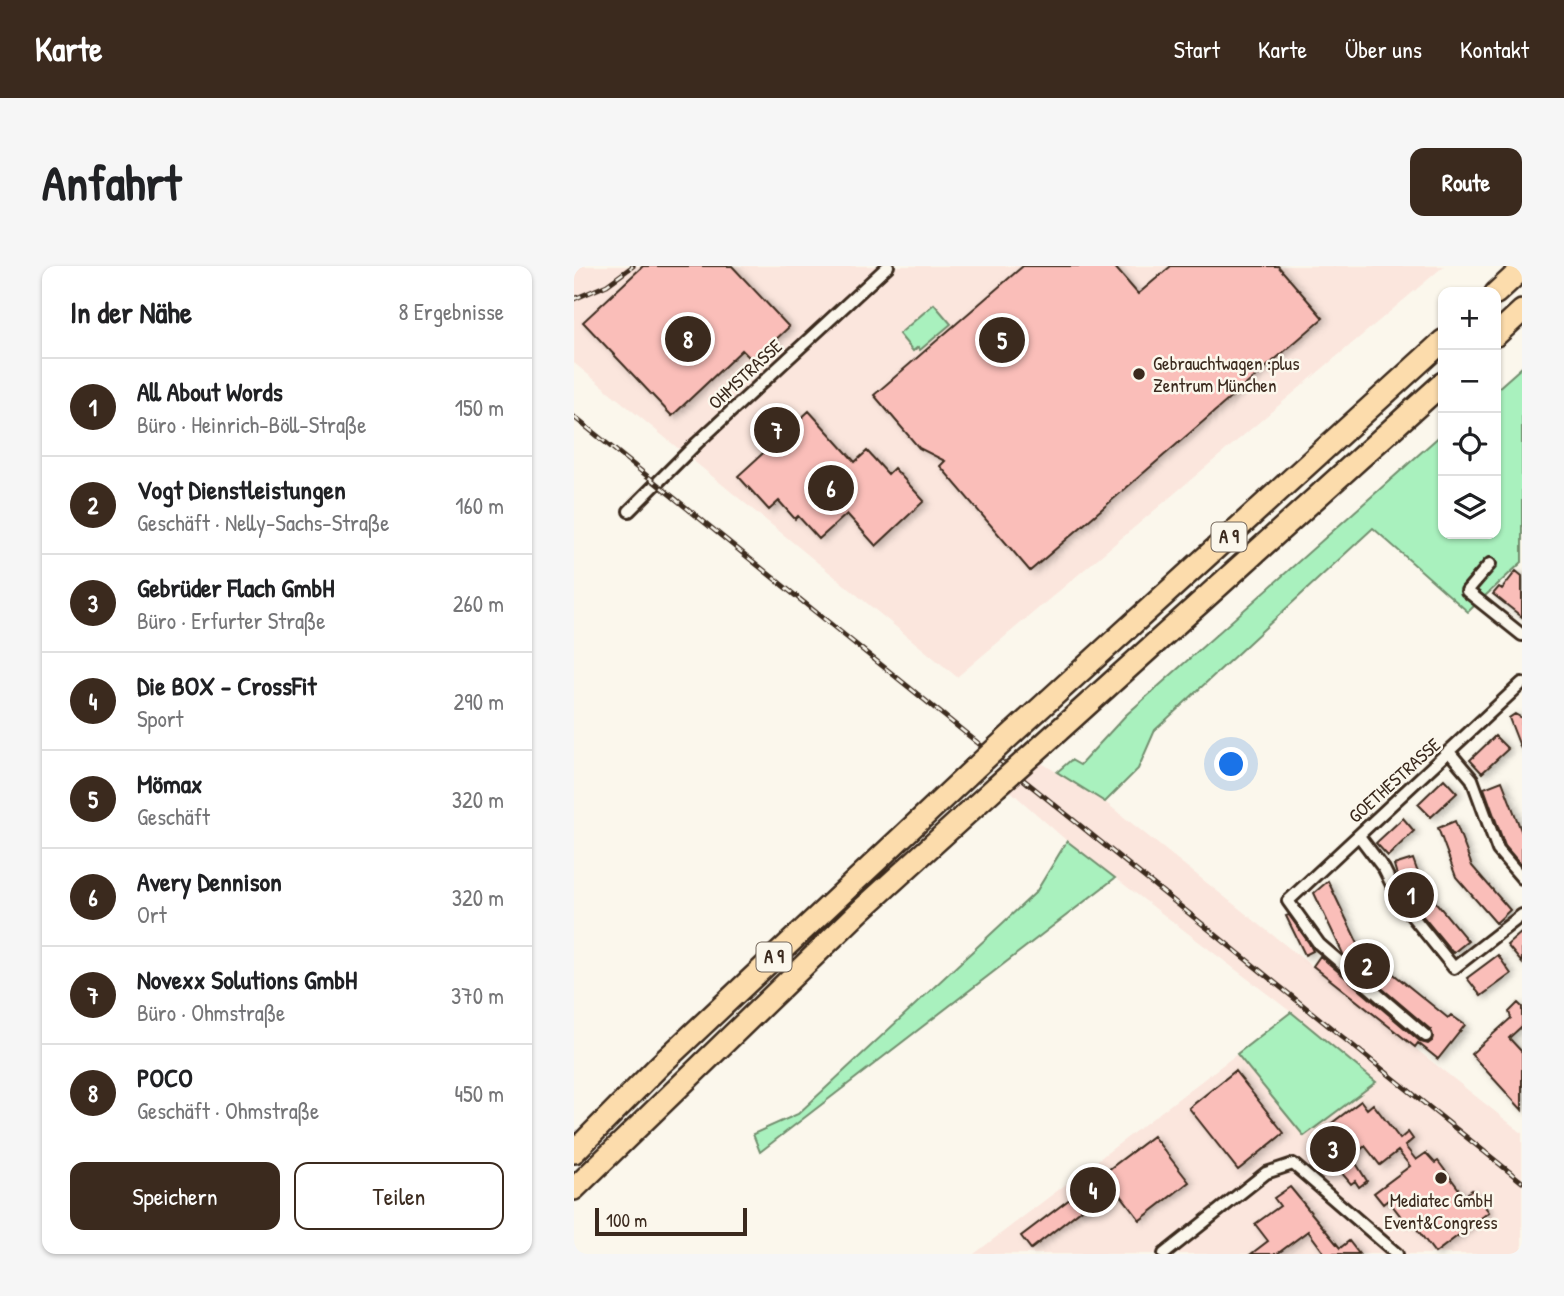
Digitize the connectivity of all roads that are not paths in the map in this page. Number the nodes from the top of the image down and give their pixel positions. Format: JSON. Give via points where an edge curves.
{"nodes":[{"id":1,"x":888,"y":266,"type":"edge"},
{"id":2,"x":1522,"y":269,"type":"edge"},
{"id":3,"x":1501,"y":288,"type":"edge"},
{"id":4,"x":1522,"y":311,"type":"edge"},
{"id":5,"x":1501,"y":330,"type":"edge"},
{"id":6,"x":1438,"y":346,"type":"edge"},
{"id":7,"x":1438,"y":388,"type":"edge"},
{"id":8,"x":629,"y":512,"type":"dead end"},
{"id":9,"x":1490,"y":564,"type":"dead end"},
{"id":10,"x":1522,"y":635,"type":"edge"},
{"id":11,"x":1522,"y":683,"type":"edge"},
{"id":12,"x":1450,"y":753,"type":"junction"},
{"id":13,"x":1359,"y":836,"type":"junction"},
{"id":14,"x":1522,"y":878,"type":"edge"},
{"id":15,"x":1522,"y":915,"type":"edge"},
{"id":16,"x":1426,"y":1036,"type":"dead end"},
{"id":17,"x":629,"y":1096,"type":"junction"},
{"id":18,"x":574,"y":1131,"type":"edge"},
{"id":19,"x":613,"y":1151,"type":"junction"},
{"id":20,"x":574,"y":1152,"type":"edge"},
{"id":21,"x":574,"y":1189,"type":"edge"},
{"id":22,"x":574,"y":1201,"type":"edge"},
{"id":23,"x":1164,"y":1254,"type":"edge"},
{"id":24,"x":1397,"y":1254,"type":"edge"}],
"edges":[{"from":1,"to":8,"type":"street","name":"OHMSTRASSE"},
{"from":2,"to":3,"type":"highway"},
{"from":4,"to":5,"type":"highway"},
{"from":6,"to":17,"type":"highway","number":"A 9","bridge":true,"via":[[974,769]]},
{"from":7,"to":19,"type":"highway","number":"A 9","bridge":true,"via":[[850,921]]},
{"from":9,"to":10,"type":"street","via":[[1467,591]]},
{"from":11,"to":12,"type":"street","name":"GOETHESTRASSE"},
{"from":12,"to":13,"type":"street","name":"GOETHESTRASSE"},
{"from":12,"to":14,"type":"street","via":[[1472,779],[1498,850]]},
{"from":13,"to":15,"type":"street","via":[[1384,869],[1400,901],[1454,968]]},
{"from":13,"to":16,"type":"street","name":"GOETHESTRASSE","via":[[1288,901],[1319,944]]},
{"from":17,"to":18,"type":"highway","via":[[611,1097]]},
{"from":17,"to":20,"type":"highway","number":"A 9"},
{"from":19,"to":21,"type":"highway","number":"A 9"},
{"from":19,"to":22,"type":"highway"},
{"from":23,"to":24,"type":"street","via":[[1266,1173],[1293,1164]]}]}
